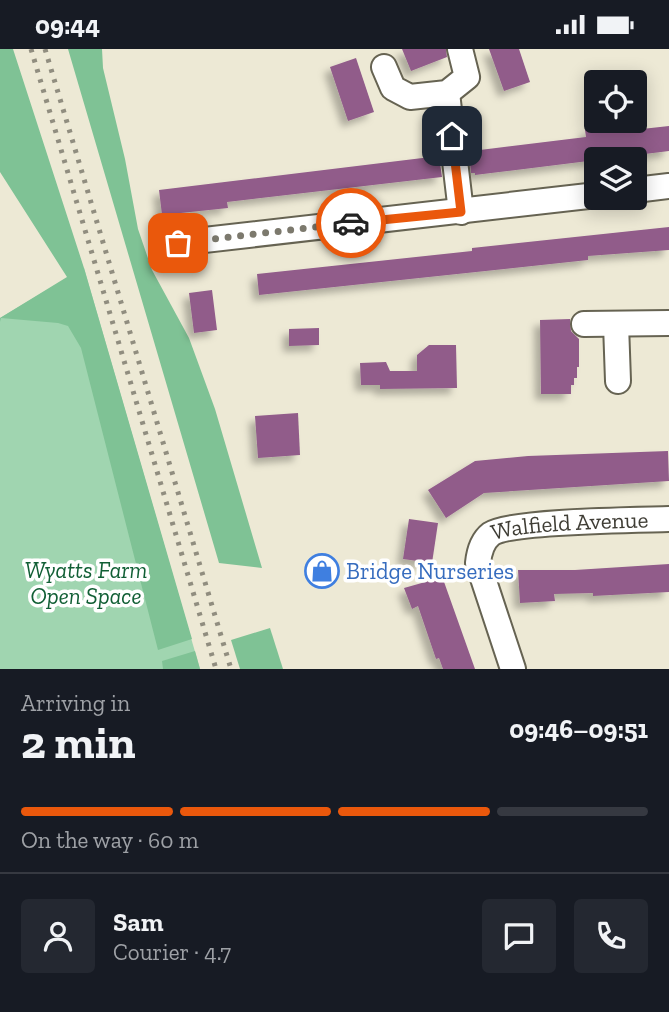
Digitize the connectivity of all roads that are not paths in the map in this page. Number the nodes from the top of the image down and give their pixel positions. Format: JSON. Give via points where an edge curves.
{"nodes":[{"id":1,"x":460,"y":49,"type":"edge"},
{"id":2,"x":384,"y":67,"type":"dead end"},
{"id":3,"x":447,"y":93,"type":"junction"},
{"id":4,"x":669,"y":186,"type":"edge"},
{"id":5,"x":647,"y":189,"type":"edge"},
{"id":6,"x":584,"y":197,"type":"edge"},
{"id":7,"x":461,"y":212,"type":"junction"},
{"id":8,"x":178,"y":243,"type":"dead end"},
{"id":9,"x":669,"y":323,"type":"edge"},
{"id":10,"x":584,"y":324,"type":"dead end"},
{"id":11,"x":616,"y":324,"type":"junction"},
{"id":12,"x":618,"y":381,"type":"dead end"},
{"id":13,"x":669,"y":519,"type":"edge"},
{"id":14,"x":513,"y":669,"type":"edge"}],
"edges":[{"from":1,"to":3,"type":"street","via":[[467,78]]},
{"from":2,"to":3,"type":"street","via":[[393,88],[410,97]]},
{"from":3,"to":7,"type":"street"},
{"from":4,"to":5,"type":"street"},
{"from":6,"to":7,"type":"street"},
{"from":7,"to":8,"type":"street"},
{"from":9,"to":11,"type":"street"},
{"from":10,"to":11,"type":"street"},
{"from":11,"to":12,"type":"street"},
{"from":13,"to":14,"type":"street","name":"Walfield Avenue","via":[[546,524],[490,534],[479,550],[478,563]]}]}
